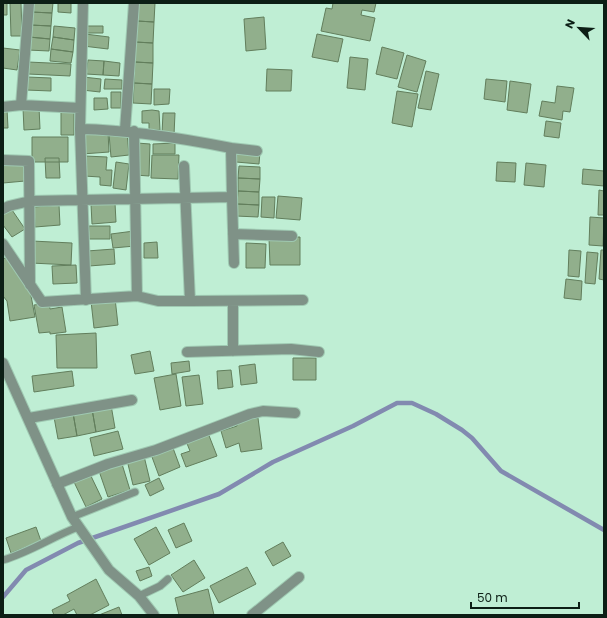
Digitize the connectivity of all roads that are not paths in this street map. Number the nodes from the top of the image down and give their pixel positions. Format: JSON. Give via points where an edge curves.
{"nodes":[{"id":1,"x":29,"y":3,"type":"edge"},
{"id":2,"x":83,"y":3,"type":"edge"},
{"id":3,"x":134,"y":3,"type":"edge"},
{"id":4,"x":21,"y":105,"type":"junction"},
{"id":5,"x":3,"y":107,"type":"edge"},
{"id":6,"x":80,"y":108,"type":"junction"},
{"id":7,"x":80,"y":129,"type":"junction"},
{"id":8,"x":129,"y":131,"type":"junction"},
{"id":9,"x":231,"y":148,"type":"junction"},
{"id":10,"x":257,"y":151,"type":"dead end"},
{"id":11,"x":3,"y":160,"type":"edge"},
{"id":12,"x":184,"y":166,"type":"dead end"},
{"id":13,"x":232,"y":197,"type":"junction"},
{"id":14,"x":186,"y":199,"type":"junction"},
{"id":15,"x":83,"y":200,"type":"junction"},
{"id":16,"x":135,"y":201,"type":"junction"},
{"id":17,"x":30,"y":202,"type":"junction"},
{"id":18,"x":3,"y":210,"type":"edge"},
{"id":19,"x":233,"y":234,"type":"junction"},
{"id":20,"x":292,"y":236,"type":"dead end"},
{"id":21,"x":3,"y":244,"type":"edge"},
{"id":22,"x":234,"y":262,"type":"dead end"},
{"id":23,"x":30,"y":285,"type":"junction"},
{"id":24,"x":137,"y":296,"type":"junction"},
{"id":25,"x":86,"y":300,"type":"junction"},
{"id":26,"x":232,"y":300,"type":"junction"},
{"id":27,"x":303,"y":300,"type":"dead end"},
{"id":28,"x":190,"y":301,"type":"junction"},
{"id":29,"x":233,"y":351,"type":"junction"},
{"id":30,"x":187,"y":352,"type":"dead end"},
{"id":31,"x":319,"y":352,"type":"dead end"},
{"id":32,"x":3,"y":363,"type":"edge"},
{"id":33,"x":132,"y":400,"type":"dead end"},
{"id":34,"x":295,"y":413,"type":"dead end"},
{"id":35,"x":29,"y":418,"type":"junction"},
{"id":36,"x":57,"y":484,"type":"junction"},
{"id":37,"x":135,"y":492,"type":"dead end"},
{"id":38,"x":72,"y":517,"type":"junction"},
{"id":39,"x":80,"y":531,"type":"junction"},
{"id":40,"x":3,"y":560,"type":"edge"},
{"id":41,"x":299,"y":577,"type":"dead end"},
{"id":42,"x":168,"y":579,"type":"dead end"},
{"id":43,"x":139,"y":596,"type":"junction"},
{"id":44,"x":154,"y":615,"type":"edge"},
{"id":45,"x":252,"y":615,"type":"edge"}],
"edges":[{"from":1,"to":4,"type":"street"},
{"from":2,"to":6,"type":"street"},
{"from":3,"to":8,"type":"street"},
{"from":4,"to":5,"type":"street"},
{"from":4,"to":6,"type":"street"},
{"from":6,"to":7,"type":"street"},
{"from":7,"to":8,"type":"street"},
{"from":7,"to":15,"type":"street"},
{"from":8,"to":9,"type":"street"},
{"from":8,"to":16,"type":"street"},
{"from":9,"to":10,"type":"street"},
{"from":9,"to":13,"type":"street"},
{"from":11,"to":17,"type":"street","via":[[29,161]]},
{"from":12,"to":14,"type":"street"},
{"from":13,"to":14,"type":"street"},
{"from":13,"to":19,"type":"street"},
{"from":14,"to":16,"type":"street"},
{"from":14,"to":28,"type":"street"},
{"from":15,"to":16,"type":"street"},
{"from":15,"to":17,"type":"street"},
{"from":15,"to":25,"type":"street"},
{"from":16,"to":24,"type":"street"},
{"from":17,"to":18,"type":"street","via":[[9,206]]},
{"from":17,"to":23,"type":"street"},
{"from":19,"to":20,"type":"street"},
{"from":19,"to":22,"type":"street"},
{"from":21,"to":23,"type":"street"},
{"from":23,"to":25,"type":"street","via":[[42,302]]},
{"from":24,"to":25,"type":"street"},
{"from":24,"to":28,"type":"street","via":[[158,301]]},
{"from":26,"to":27,"type":"street"},
{"from":26,"to":28,"type":"street"},
{"from":26,"to":29,"type":"street"},
{"from":29,"to":30,"type":"street"},
{"from":29,"to":31,"type":"street","via":[[291,349]]},
{"from":32,"to":35,"type":"street"},
{"from":33,"to":35,"type":"street"},
{"from":34,"to":36,"type":"street","via":[[250,414]]},
{"from":35,"to":36,"type":"street"},
{"from":36,"to":38,"type":"street"},
{"from":37,"to":38,"type":"lane"},
{"from":38,"to":39,"type":"street"},
{"from":39,"to":40,"type":"lane","via":[[58,535],[39,547]]},
{"from":39,"to":43,"type":"street","via":[[109,570]]},
{"from":41,"to":45,"type":"street"},
{"from":42,"to":43,"type":"lane"},
{"from":43,"to":44,"type":"street"}]}
